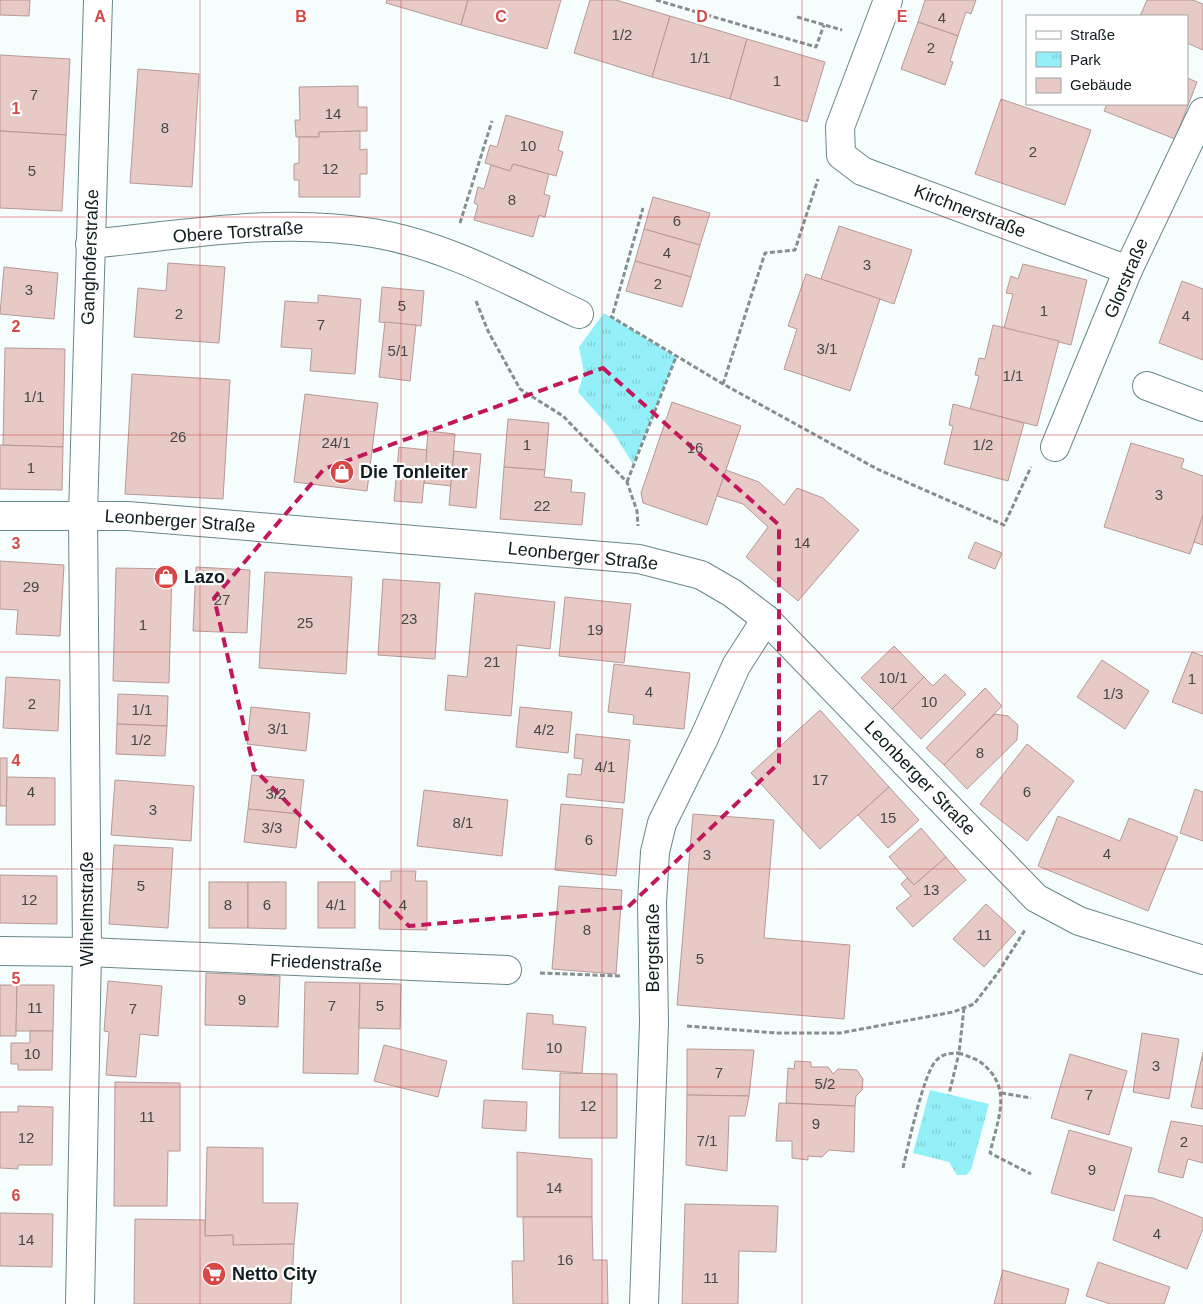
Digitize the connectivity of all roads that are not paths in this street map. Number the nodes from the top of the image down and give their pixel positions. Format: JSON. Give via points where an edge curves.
{"nodes":[{"id":1,"x":98,"y":0,"type":"edge"},
{"id":2,"x":888,"y":0,"type":"edge"},
{"id":3,"x":1203,"y":112,"type":"edge"},
{"id":4,"x":90,"y":244,"type":"junction"},
{"id":5,"x":1128,"y":270,"type":"junction"},
{"id":6,"x":579,"y":314,"type":"road end"},
{"id":7,"x":1147,"y":386,"type":"dead end"},
{"id":8,"x":1203,"y":407,"type":"edge"},
{"id":9,"x":1055,"y":447,"type":"road end"},
{"id":10,"x":83,"y":515,"type":"junction"},
{"id":11,"x":0,"y":516,"type":"edge"},
{"id":12,"x":766,"y":619,"type":"junction"},
{"id":13,"x":0,"y":952,"type":"edge"},
{"id":14,"x":87,"y":952,"type":"junction"},
{"id":15,"x":1203,"y":960,"type":"edge"},
{"id":16,"x":507,"y":970,"type":"road end"},
{"id":17,"x":80,"y":1304,"type":"edge"},
{"id":18,"x":644,"y":1304,"type":"edge"}],
"edges":[{"from":1,"to":4,"type":"street","name":"Ganghoferstraße"},
{"from":2,"to":5,"type":"street","name":"Kirchnerstraße","via":[[840,127],[841,154],[862,171]]},
{"from":3,"to":5,"type":"street","name":"Glorstraße"},
{"from":4,"to":6,"type":"street","name":"Obere Torstraße","via":[[288,225],[373,233],[451,254]]},
{"from":4,"to":10,"type":"street","name":"Ganghoferstraße"},
{"from":5,"to":9,"type":"street","name":"Glorstraße"},
{"from":7,"to":8,"type":"street"},
{"from":10,"to":11,"type":"street","name":"Leonberger Straße"},
{"from":10,"to":12,"type":"street","name":"Leonberger Straße","via":[[367,534],[639,559],[702,575]]},
{"from":10,"to":14,"type":"street","name":"Wilhelmstraße"},
{"from":12,"to":15,"type":"street","name":"Leonberger Straße","via":[[1036,898],[1079,921]]},
{"from":12,"to":18,"type":"street","name":"Bergstraße","via":[[736,666],[662,822],[655,852],[654,1023]]},
{"from":13,"to":14,"type":"street","name":"Friedenstraße"},
{"from":14,"to":16,"type":"street","name":"Friedenstraße"},
{"from":14,"to":17,"type":"street","name":"Wilhelmstraße"}]}
